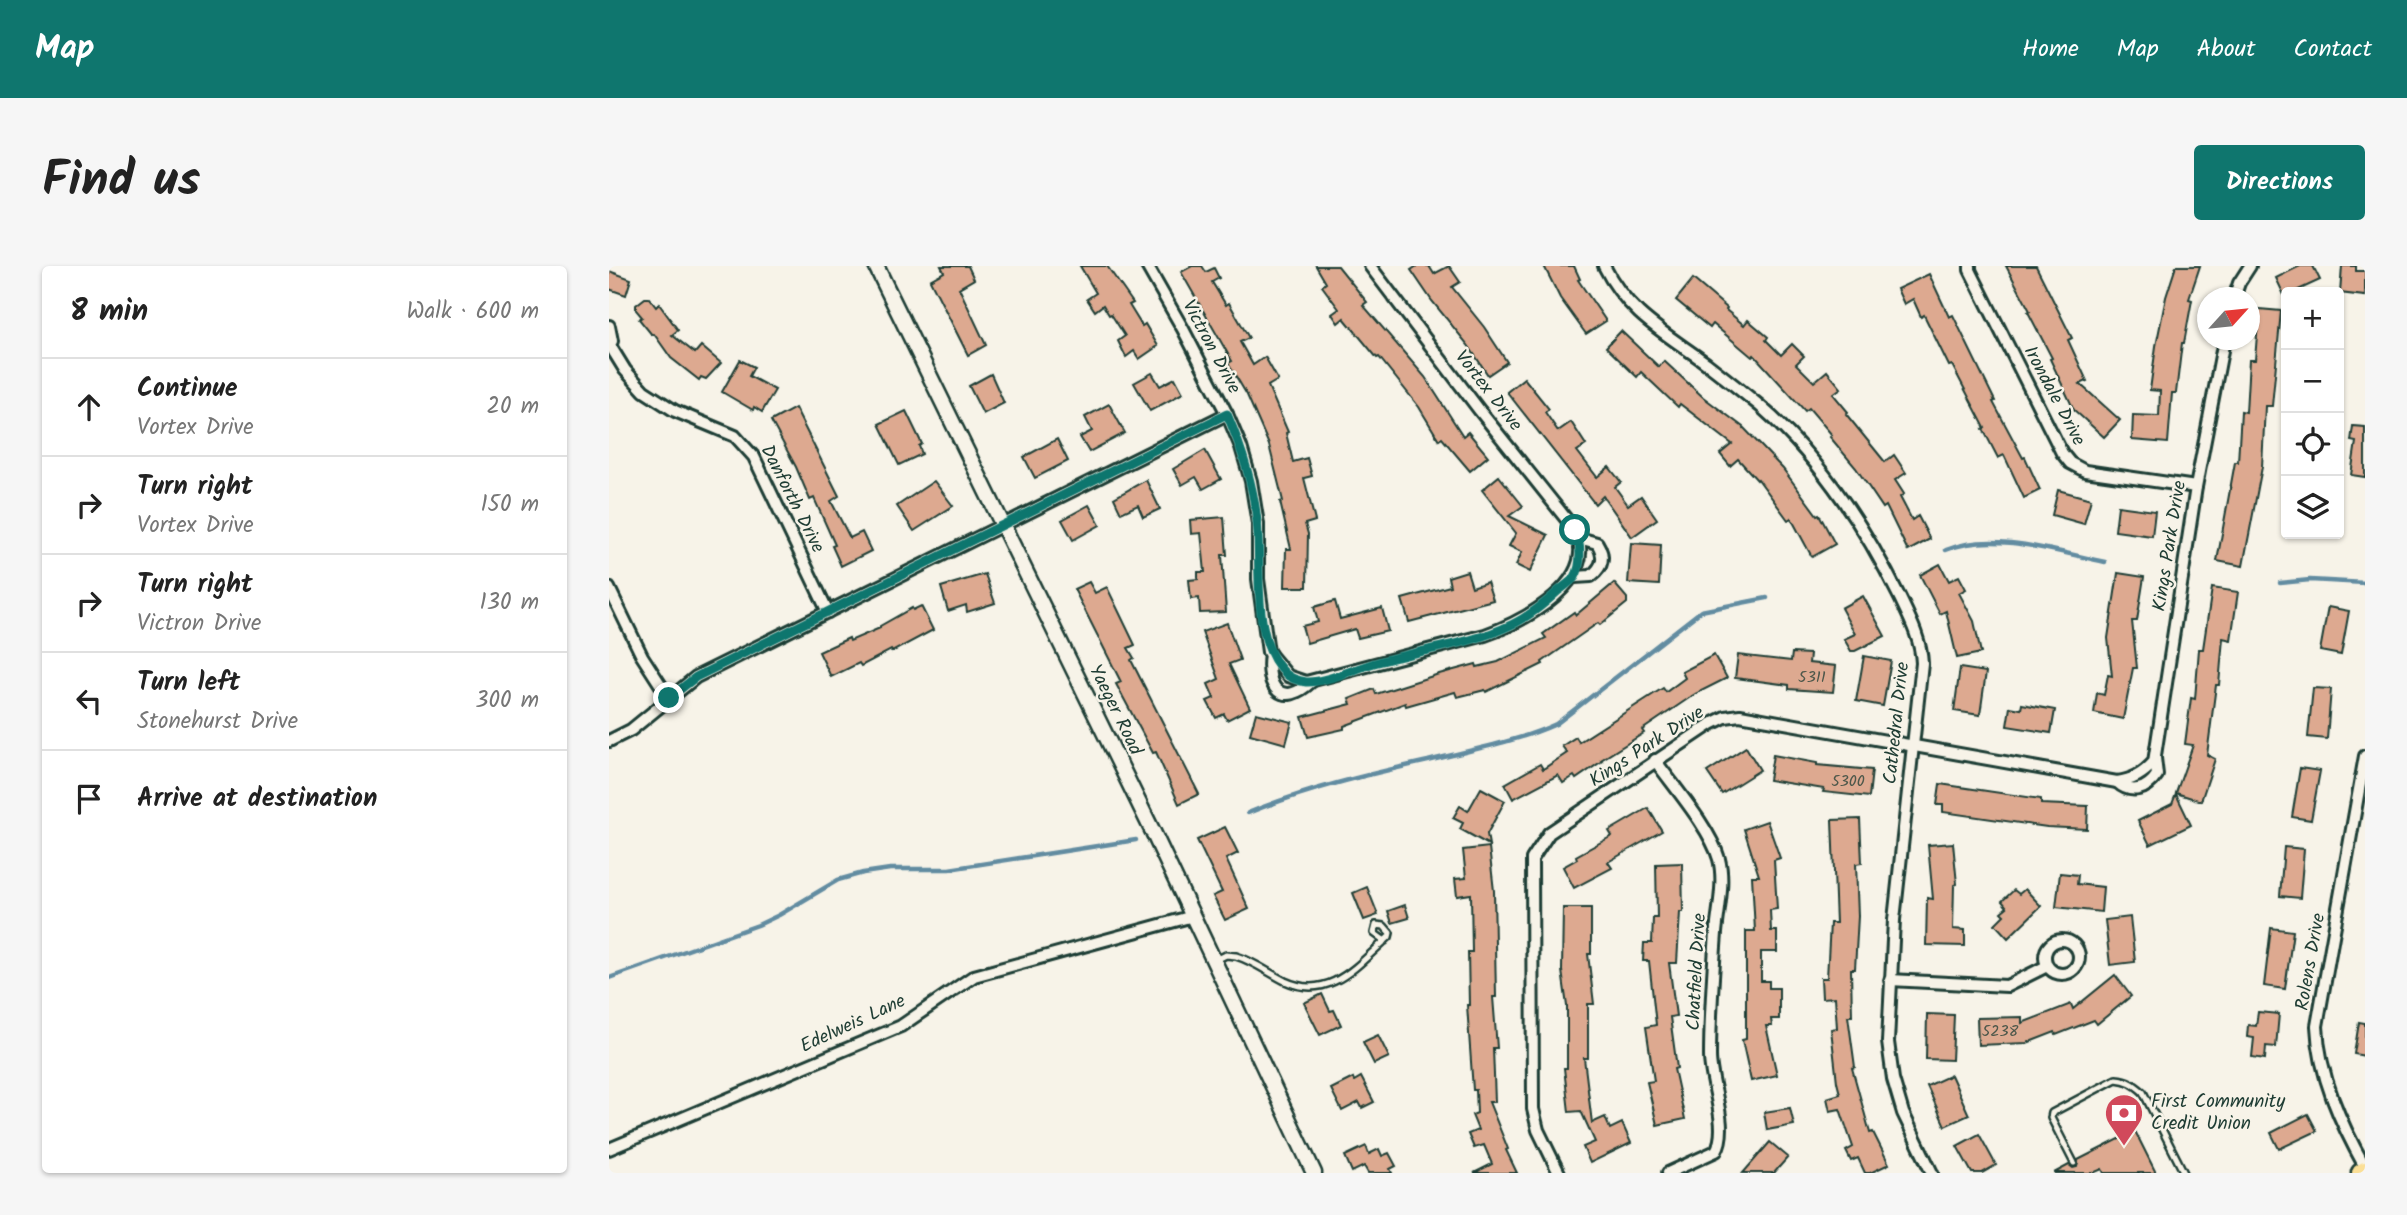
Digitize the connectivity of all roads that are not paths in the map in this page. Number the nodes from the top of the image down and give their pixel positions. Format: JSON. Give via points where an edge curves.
{"nodes":[{"id":1,"x":876,"y":266,"type":"edge"},
{"id":2,"x":1147,"y":266,"type":"edge"},
{"id":3,"x":1370,"y":266,"type":"edge"},
{"id":4,"x":1604,"y":266,"type":"edge"},
{"id":5,"x":1970,"y":266,"type":"edge"},
{"id":6,"x":2250,"y":266,"type":"edge"},
{"id":7,"x":2238,"y":287,"type":"edge"},
{"id":8,"x":609,"y":326,"type":"edge"},
{"id":9,"x":609,"y":344,"type":"edge"},
{"id":10,"x":2222,"y":350,"type":"edge"},
{"id":11,"x":1227,"y":414,"type":"junction"},
{"id":12,"x":2196,"y":487,"type":"junction"},
{"id":13,"x":1003,"y":524,"type":"junction"},
{"id":14,"x":1579,"y":538,"type":"junction"},
{"id":15,"x":1575,"y":577,"type":"junction"},
{"id":16,"x":609,"y":588,"type":"edge"},
{"id":17,"x":828,"y":611,"type":"junction"},
{"id":18,"x":1270,"y":654,"type":"junction"},
{"id":19,"x":1312,"y":681,"type":"junction"},
{"id":20,"x":669,"y":698,"type":"junction"},
{"id":21,"x":609,"y":741,"type":"edge"},
{"id":22,"x":1913,"y":747,"type":"junction"},
{"id":23,"x":2365,"y":756,"type":"edge"},
{"id":24,"x":1655,"y":760,"type":"junction"},
{"id":25,"x":1193,"y":916,"type":"junction"},
{"id":26,"x":1385,"y":941,"type":"dead end"},
{"id":27,"x":1214,"y":961,"type":"junction"},
{"id":28,"x":2047,"y":966,"type":"dead end"},
{"id":29,"x":1890,"y":980,"type":"junction"},
{"id":30,"x":609,"y":1149,"type":"edge"},
{"id":31,"x":2074,"y":1163,"type":"dead end"},
{"id":32,"x":2364,"y":1170,"type":"edge"},
{"id":33,"x":1314,"y":1173,"type":"edge"},
{"id":34,"x":1559,"y":1173,"type":"edge"},
{"id":35,"x":1668,"y":1173,"type":"edge"},
{"id":36,"x":1932,"y":1173,"type":"edge"},
{"id":37,"x":2184,"y":1173,"type":"edge"}],
"edges":[{"from":1,"to":13,"type":"street","name":"Yaeger Road"},
{"from":2,"to":11,"type":"street","name":"Victron Drive"},
{"from":3,"to":14,"type":"street","name":"Vortex Drive"},
{"from":4,"to":22,"type":"street","name":"Cathedral Drive","via":[[1629,306],[1761,407],[1789,434],[1857,518],[1895,587],[1922,652]]},
{"from":5,"to":12,"type":"street","name":"Irondale Drive","via":[[2070,463],[2085,471]]},
{"from":6,"to":7,"type":"street"},
{"from":8,"to":9,"type":"street","name":"Danforth Drive"},
{"from":9,"to":17,"type":"street","name":"Danforth Drive","via":[[644,391],[675,411],[735,436],[754,457]]},
{"from":10,"to":12,"type":"street","name":"Kings Park Drive"},
{"from":11,"to":13,"type":"street"},
{"from":11,"to":18,"type":"street","name":"Victron Drive","via":[[1251,481],[1258,524],[1258,579]]},
{"from":12,"to":22,"type":"street","name":"Kings Park Drive","via":[[2155,758],[2144,773],[2117,782]]},
{"from":13,"to":17,"type":"street"},
{"from":13,"to":25,"type":"street","name":"Yaeger Road"},
{"from":14,"to":15,"type":"street"},
{"from":14,"to":15,"type":"street","name":"Vortex Drive","via":[[1597,543],[1603,557],[1591,576]]},
{"from":15,"to":19,"type":"street","name":"Vortex Drive","via":[[1512,625]]},
{"from":16,"to":20,"type":"street","via":[[642,656]]},
{"from":17,"to":20,"type":"street","via":[[696,677]]},
{"from":18,"to":19,"type":"street","name":"Vortex Drive","via":[[1288,676]]},
{"from":18,"to":19,"type":"street","name":"Victron Drive","via":[[1273,686],[1283,694]]},
{"from":20,"to":21,"type":"street","via":[[631,730]]},
{"from":22,"to":24,"type":"street","name":"Kings Park Drive","via":[[1740,715],[1711,724]]},
{"from":22,"to":29,"type":"street","name":"Cathedral Drive"},
{"from":23,"to":32,"type":"street","name":"Rolens Drive","via":[[2317,1026],[2318,1051],[2338,1113]]},
{"from":24,"to":34,"type":"street","name":"Kings Park Drive","via":[[1549,833],[1532,859],[1533,1109]]},
{"from":24,"to":35,"type":"street","name":"Chatfield Drive","via":[[1713,843],[1721,881],[1710,1059],[1720,1144],[1716,1151]]},
{"from":25,"to":27,"type":"street","name":"Yaeger Road"},
{"from":25,"to":30,"type":"street","name":"Edelweis Lane","via":[[974,976],[901,1026]]},
{"from":26,"to":27,"type":"lane","via":[[1351,971],[1315,989],[1289,983],[1236,956]]},
{"from":27,"to":33,"type":"street","name":"Yaeger Road"},
{"from":28,"to":29,"type":"street","via":[[2007,986]]},
{"from":29,"to":36,"type":"street","name":"Cathedral Drive","via":[[1888,1042],[1893,1079],[1903,1113]]},
{"from":31,"to":37,"type":"lane","via":[[2052,1113],[2116,1079],[2135,1084],[2143,1092]]}]}
